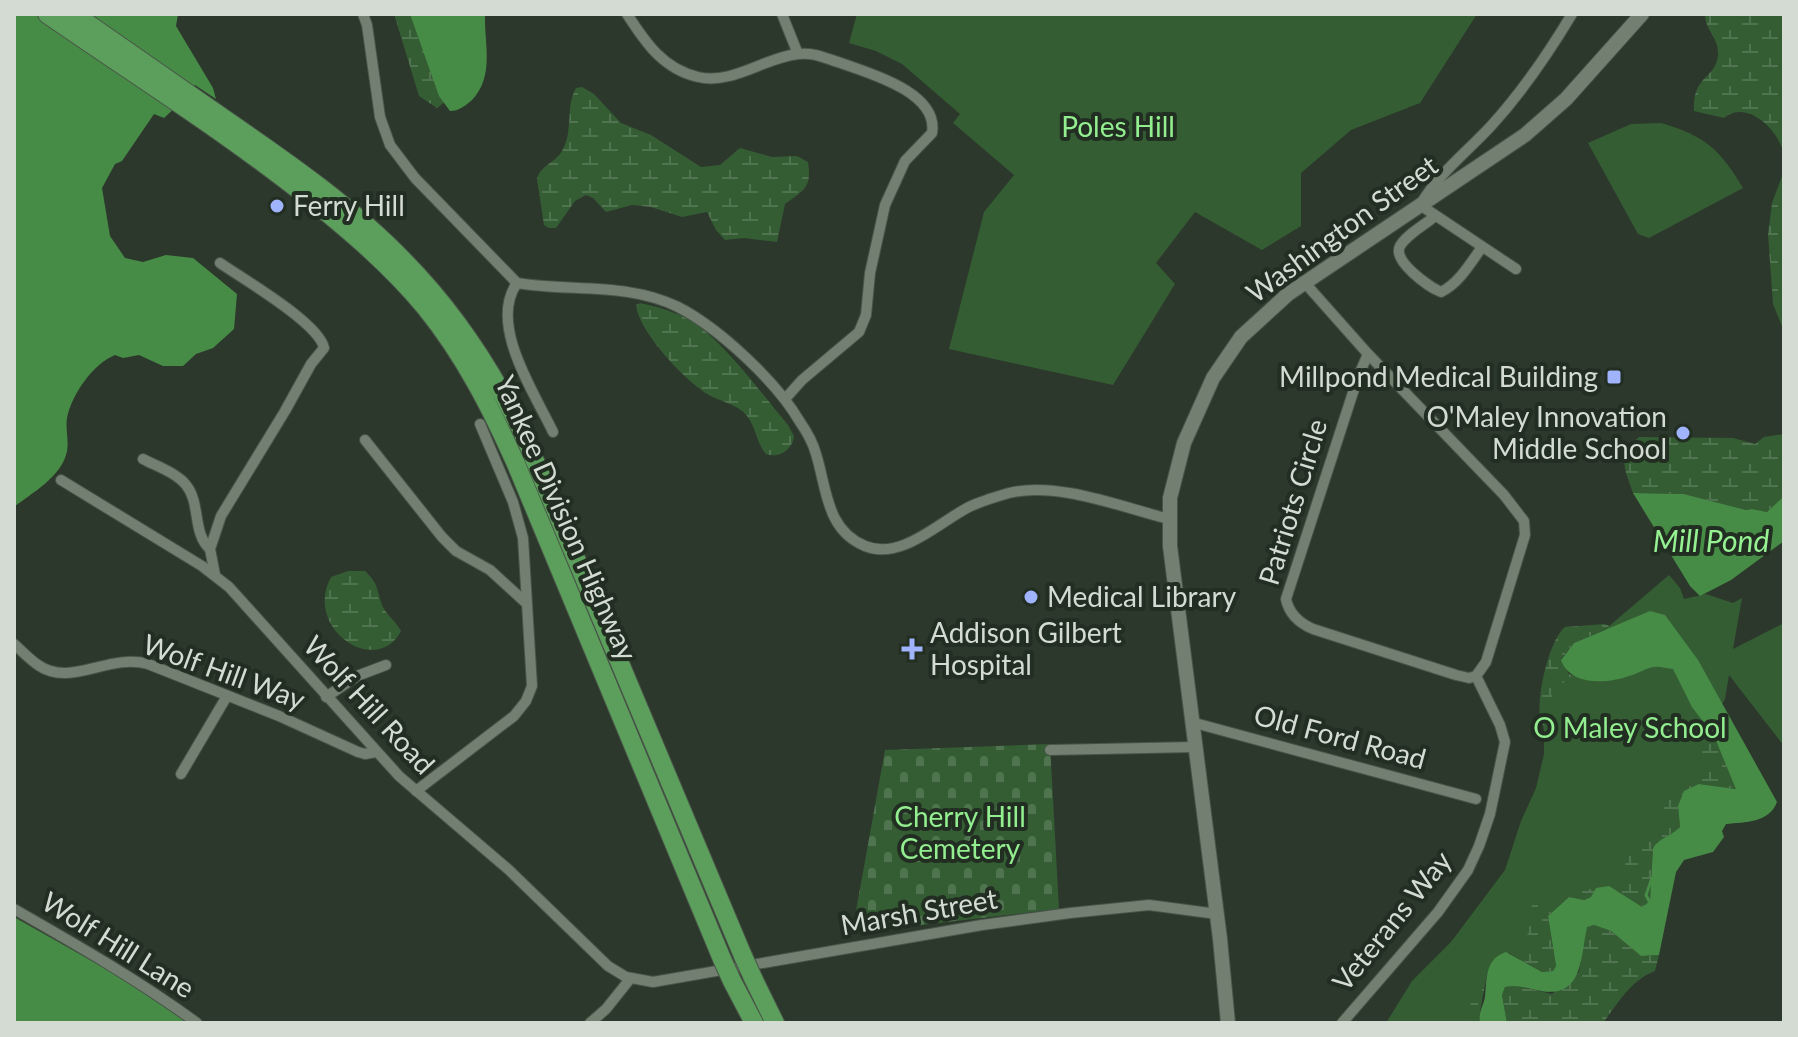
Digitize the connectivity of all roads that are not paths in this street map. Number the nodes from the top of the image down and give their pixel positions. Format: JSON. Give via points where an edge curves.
{"nodes":[{"id":1,"x":47,"y":14,"type":"edge"},
{"id":2,"x":74,"y":14,"type":"edge"},
{"id":3,"x":363,"y":14,"type":"edge"},
{"id":4,"x":627,"y":14,"type":"edge"},
{"id":5,"x":782,"y":14,"type":"edge"},
{"id":6,"x":1572,"y":14,"type":"edge"},
{"id":7,"x":1642,"y":14,"type":"edge"},
{"id":8,"x":798,"y":54,"type":"junction"},
{"id":9,"x":250,"y":145,"type":"junction"},
{"id":10,"x":1420,"y":205,"type":"junction"},
{"id":11,"x":1435,"y":216,"type":"junction"},
{"id":12,"x":1482,"y":247,"type":"junction"},
{"id":13,"x":220,"y":263,"type":"dead end"},
{"id":14,"x":1516,"y":269,"type":"dead end"},
{"id":15,"x":517,"y":283,"type":"junction"},
{"id":16,"x":1305,"y":283,"type":"junction"},
{"id":17,"x":1368,"y":354,"type":"junction"},
{"id":18,"x":785,"y":399,"type":"junction"},
{"id":19,"x":480,"y":424,"type":"dead end"},
{"id":20,"x":553,"y":432,"type":"dead end"},
{"id":21,"x":365,"y":440,"type":"dead end"},
{"id":22,"x":143,"y":459,"type":"dead end"},
{"id":23,"x":61,"y":480,"type":"dead end"},
{"id":24,"x":1169,"y":519,"type":"junction"},
{"id":25,"x":210,"y":549,"type":"junction"},
{"id":26,"x":215,"y":575,"type":"junction"},
{"id":27,"x":525,"y":602,"type":"junction"},
{"id":28,"x":14,"y":644,"type":"edge"},
{"id":29,"x":386,"y":665,"type":"dead end"},
{"id":30,"x":1476,"y":676,"type":"junction"},
{"id":31,"x":227,"y":696,"type":"junction"},
{"id":32,"x":326,"y":697,"type":"junction"},
{"id":33,"x":1191,"y":722,"type":"junction"},
{"id":34,"x":1194,"y":747,"type":"junction"},
{"id":35,"x":1050,"y":750,"type":"dead end"},
{"id":36,"x":376,"y":752,"type":"junction"},
{"id":37,"x":181,"y":774,"type":"dead end"},
{"id":38,"x":416,"y":791,"type":"junction"},
{"id":39,"x":1476,"y":799,"type":"dead end"},
{"id":40,"x":14,"y":909,"type":"edge"},
{"id":41,"x":1217,"y":914,"type":"junction"},
{"id":42,"x":630,"y":979,"type":"junction"},
{"id":43,"x":197,"y":1023,"type":"edge"},
{"id":44,"x":590,"y":1023,"type":"edge"},
{"id":45,"x":754,"y":1023,"type":"edge"},
{"id":46,"x":775,"y":1023,"type":"edge"},
{"id":47,"x":1228,"y":1023,"type":"edge"},
{"id":48,"x":1342,"y":1023,"type":"edge"}],
"edges":[{"from":1,"to":9,"type":"highway","name":"Yankee Division Highway"},
{"from":2,"to":9,"type":"highway","name":"Yankee Division Highway"},
{"from":3,"to":15,"type":"street","via":[[380,117],[390,145]]},
{"from":4,"to":8,"type":"street","via":[[661,60],[698,77],[726,77]]},
{"from":5,"to":8,"type":"street"},
{"from":6,"to":10,"type":"street","via":[[1521,91],[1436,180]]},
{"from":7,"to":10,"type":"main road","name":"Washington Street","via":[[1550,116]]},
{"from":8,"to":18,"type":"street","via":[[877,74],[921,102],[933,126],[905,161],[885,205],[859,332]]},
{"from":9,"to":45,"type":"highway","name":"Yankee Division Highway","bridge":true,"via":[[401,280],[451,342],[484,395],[722,959]]},
{"from":9,"to":46,"type":"highway","name":"Yankee Division Highway","bridge":true,"via":[[331,197],[405,262],[457,323],[501,389]]},
{"from":10,"to":11,"type":"street"},
{"from":10,"to":16,"type":"main road","name":"Washington Street"},
{"from":11,"to":12,"type":"street"},
{"from":11,"to":12,"type":"street","via":[[1400,246],[1398,254],[1426,284],[1441,292],[1448,288]]},
{"from":12,"to":14,"type":"street"},
{"from":13,"to":25,"type":"street","via":[[308,324],[324,348],[227,505]]},
{"from":15,"to":18,"type":"street","via":[[658,298],[708,326]]},
{"from":15,"to":20,"type":"street","via":[[506,314],[510,338]]},
{"from":16,"to":17,"type":"street"},
{"from":16,"to":24,"type":"main road","name":"Washington Street","via":[[1241,337],[1213,378],[1184,443]]},
{"from":17,"to":30,"type":"street","via":[[1524,521],[1525,535],[1486,662]]},
{"from":17,"to":30,"type":"street","name":"Patriots Circle","via":[[1286,599],[1288,606],[1313,629],[1456,675]]},
{"from":18,"to":24,"type":"street","via":[[815,451],[830,510],[840,528],[867,547],[904,545],[978,502],[1024,490],[1063,493]]},
{"from":19,"to":27,"type":"street","via":[[521,526]]},
{"from":21,"to":27,"type":"street","via":[[442,537]]},
{"from":22,"to":25,"type":"street","via":[[189,488],[198,527]]},
{"from":23,"to":26,"type":"street","name":"Wolf Hill Road"},
{"from":24,"to":33,"type":"main road","name":"Washington Street"},
{"from":25,"to":26,"type":"street"},
{"from":26,"to":32,"type":"street","name":"Wolf Hill Road"},
{"from":27,"to":38,"type":"street","via":[[532,671],[526,701],[496,732]]},
{"from":28,"to":31,"type":"street","name":"Wolf Hill Way","via":[[54,672],[132,660]]},
{"from":29,"to":32,"type":"street"},
{"from":30,"to":48,"type":"street","name":"Veterans Way","via":[[1505,742],[1479,846],[1438,912]]},
{"from":31,"to":36,"type":"street","name":"Wolf Hill Way","via":[[358,752]]},
{"from":31,"to":37,"type":"street"},
{"from":32,"to":36,"type":"street","name":"Wolf Hill Road"},
{"from":33,"to":34,"type":"main road","name":"Washington Street"},
{"from":33,"to":39,"type":"street","name":"Old Ford Road"},
{"from":34,"to":35,"type":"street"},
{"from":34,"to":41,"type":"main road","name":"Washington Street"},
{"from":36,"to":38,"type":"street","name":"Wolf Hill Road"},
{"from":38,"to":42,"type":"street","name":"Wolf Hill Road","via":[[509,870],[608,966]]},
{"from":40,"to":43,"type":"street","name":"Wolf Hill Lane","via":[[94,953]]},
{"from":41,"to":42,"type":"street","name":"Marsh Street","via":[[1166,906],[1108,908],[653,982]]},
{"from":41,"to":47,"type":"main road","name":"Washington Street"},
{"from":42,"to":44,"type":"street"}]}
